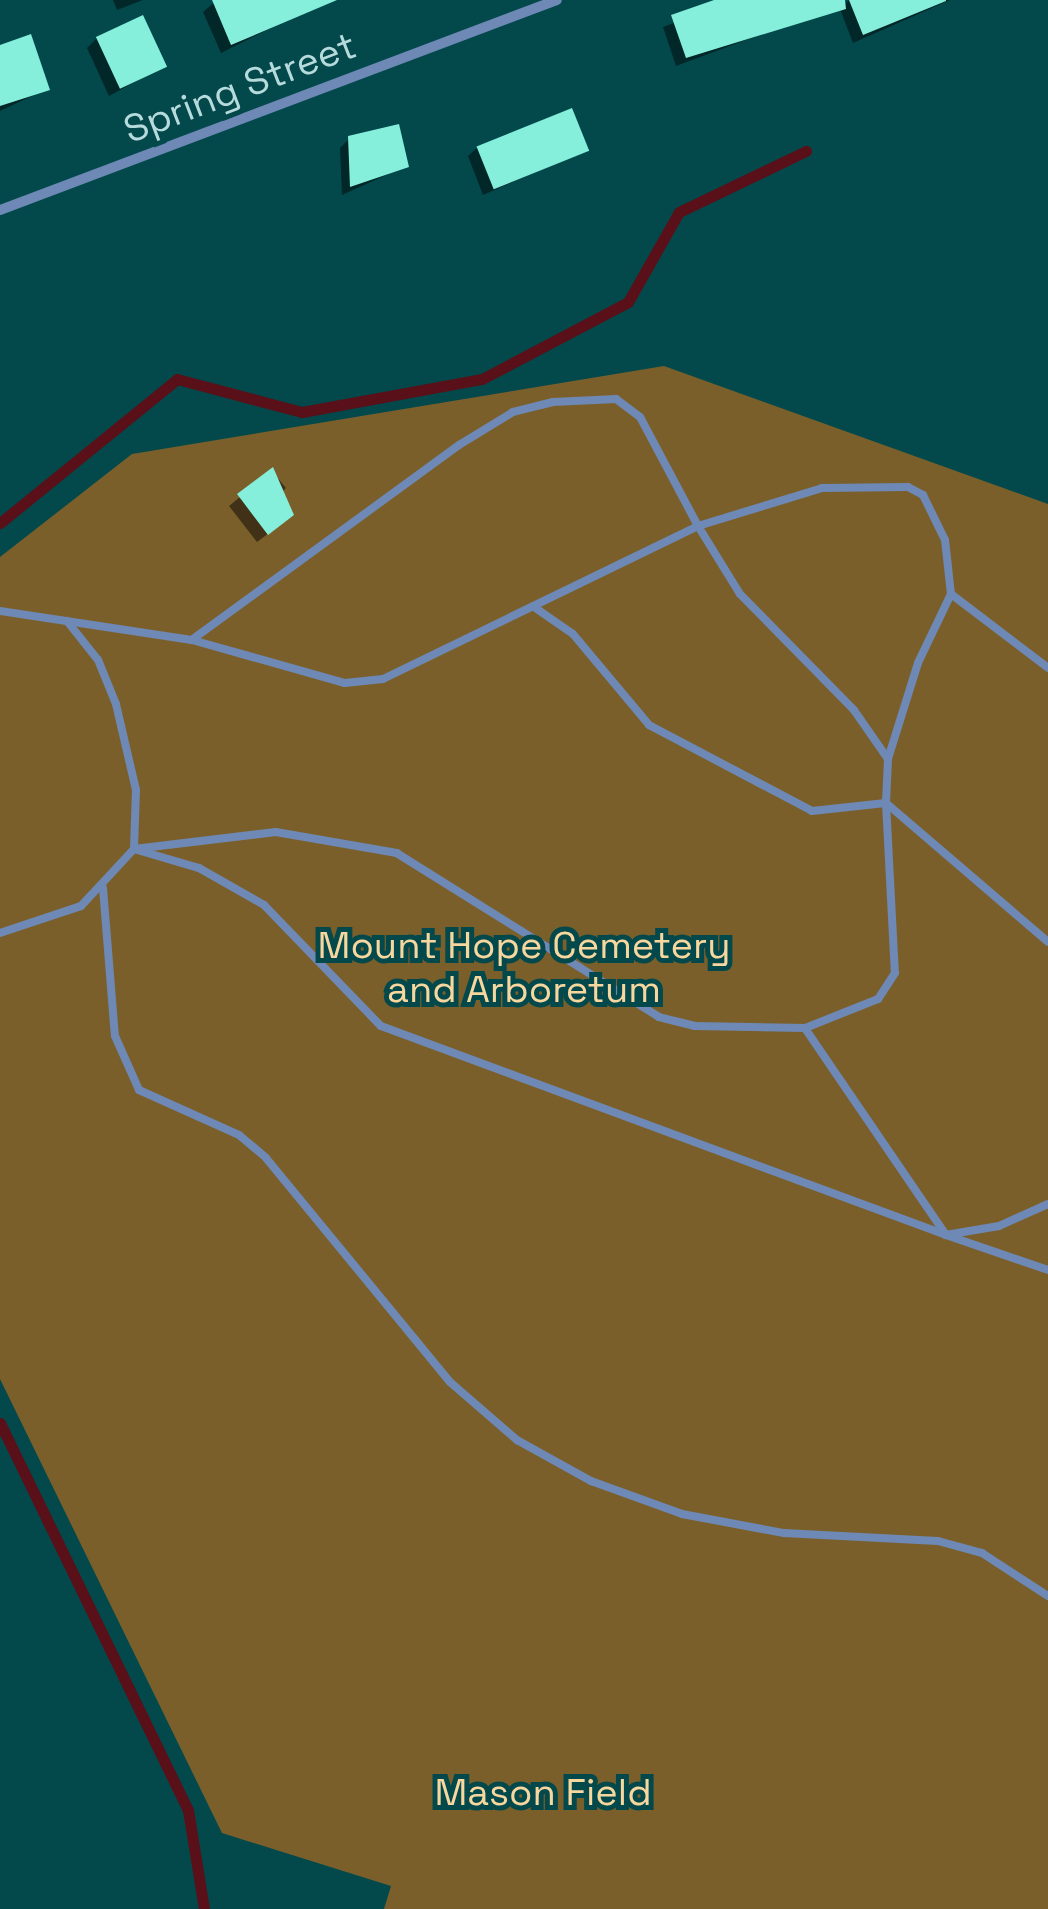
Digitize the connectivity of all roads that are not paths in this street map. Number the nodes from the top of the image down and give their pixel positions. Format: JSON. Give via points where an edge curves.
{"nodes":[{"id":1,"x":557,"y":0,"type":"edge"},
{"id":2,"x":0,"y":210,"type":"edge"},
{"id":3,"x":698,"y":526,"type":"junction"},
{"id":4,"x":951,"y":594,"type":"junction"},
{"id":5,"x":534,"y":606,"type":"junction"},
{"id":6,"x":0,"y":611,"type":"edge"},
{"id":7,"x":67,"y":621,"type":"junction"},
{"id":8,"x":192,"y":640,"type":"junction"},
{"id":9,"x":1048,"y":668,"type":"edge"},
{"id":10,"x":888,"y":759,"type":"junction"},
{"id":11,"x":886,"y":803,"type":"junction"},
{"id":12,"x":134,"y":850,"type":"junction"},
{"id":13,"x":103,"y":888,"type":"junction"},
{"id":14,"x":0,"y":933,"type":"edge"},
{"id":15,"x":1048,"y":942,"type":"edge"},
{"id":16,"x":805,"y":1028,"type":"junction"},
{"id":17,"x":1048,"y":1204,"type":"edge"},
{"id":18,"x":946,"y":1235,"type":"junction"},
{"id":19,"x":1048,"y":1270,"type":"edge"},
{"id":20,"x":1048,"y":1596,"type":"edge"}],
"edges":[{"from":1,"to":2,"type":"street","name":"Spring Street"},
{"from":3,"to":4,"type":"lane","via":[[822,488],[908,487],[923,495],[944,540]]},
{"from":3,"to":5,"type":"lane"},
{"from":3,"to":8,"type":"lane","via":[[640,418],[616,399],[553,402],[513,412],[459,445]]},
{"from":3,"to":10,"type":"lane","via":[[740,594],[854,710]]},
{"from":4,"to":9,"type":"lane"},
{"from":4,"to":10,"type":"lane"},
{"from":5,"to":8,"type":"lane","via":[[404,672],[346,683]]},
{"from":5,"to":11,"type":"lane","via":[[573,634],[649,724],[812,811]]},
{"from":6,"to":7,"type":"lane"},
{"from":7,"to":8,"type":"lane"},
{"from":7,"to":12,"type":"lane","via":[[98,660],[116,704],[136,790]]},
{"from":10,"to":11,"type":"lane"},
{"from":11,"to":15,"type":"lane"},
{"from":11,"to":16,"type":"lane","via":[[895,974],[850,1017]]},
{"from":12,"to":13,"type":"lane"},
{"from":12,"to":16,"type":"lane","via":[[256,833],[335,836],[397,853],[659,1017],[730,1030]]},
{"from":12,"to":18,"type":"lane","via":[[199,868],[264,905],[381,1026]]},
{"from":13,"to":14,"type":"lane","via":[[63,916]]},
{"from":13,"to":20,"type":"lane","via":[[116,1036],[139,1090],[239,1134],[266,1158],[450,1382],[517,1440],[591,1482],[682,1514],[784,1533],[938,1541],[982,1552]]},
{"from":16,"to":18,"type":"lane"},
{"from":17,"to":18,"type":"lane"},
{"from":18,"to":19,"type":"lane"}]}
